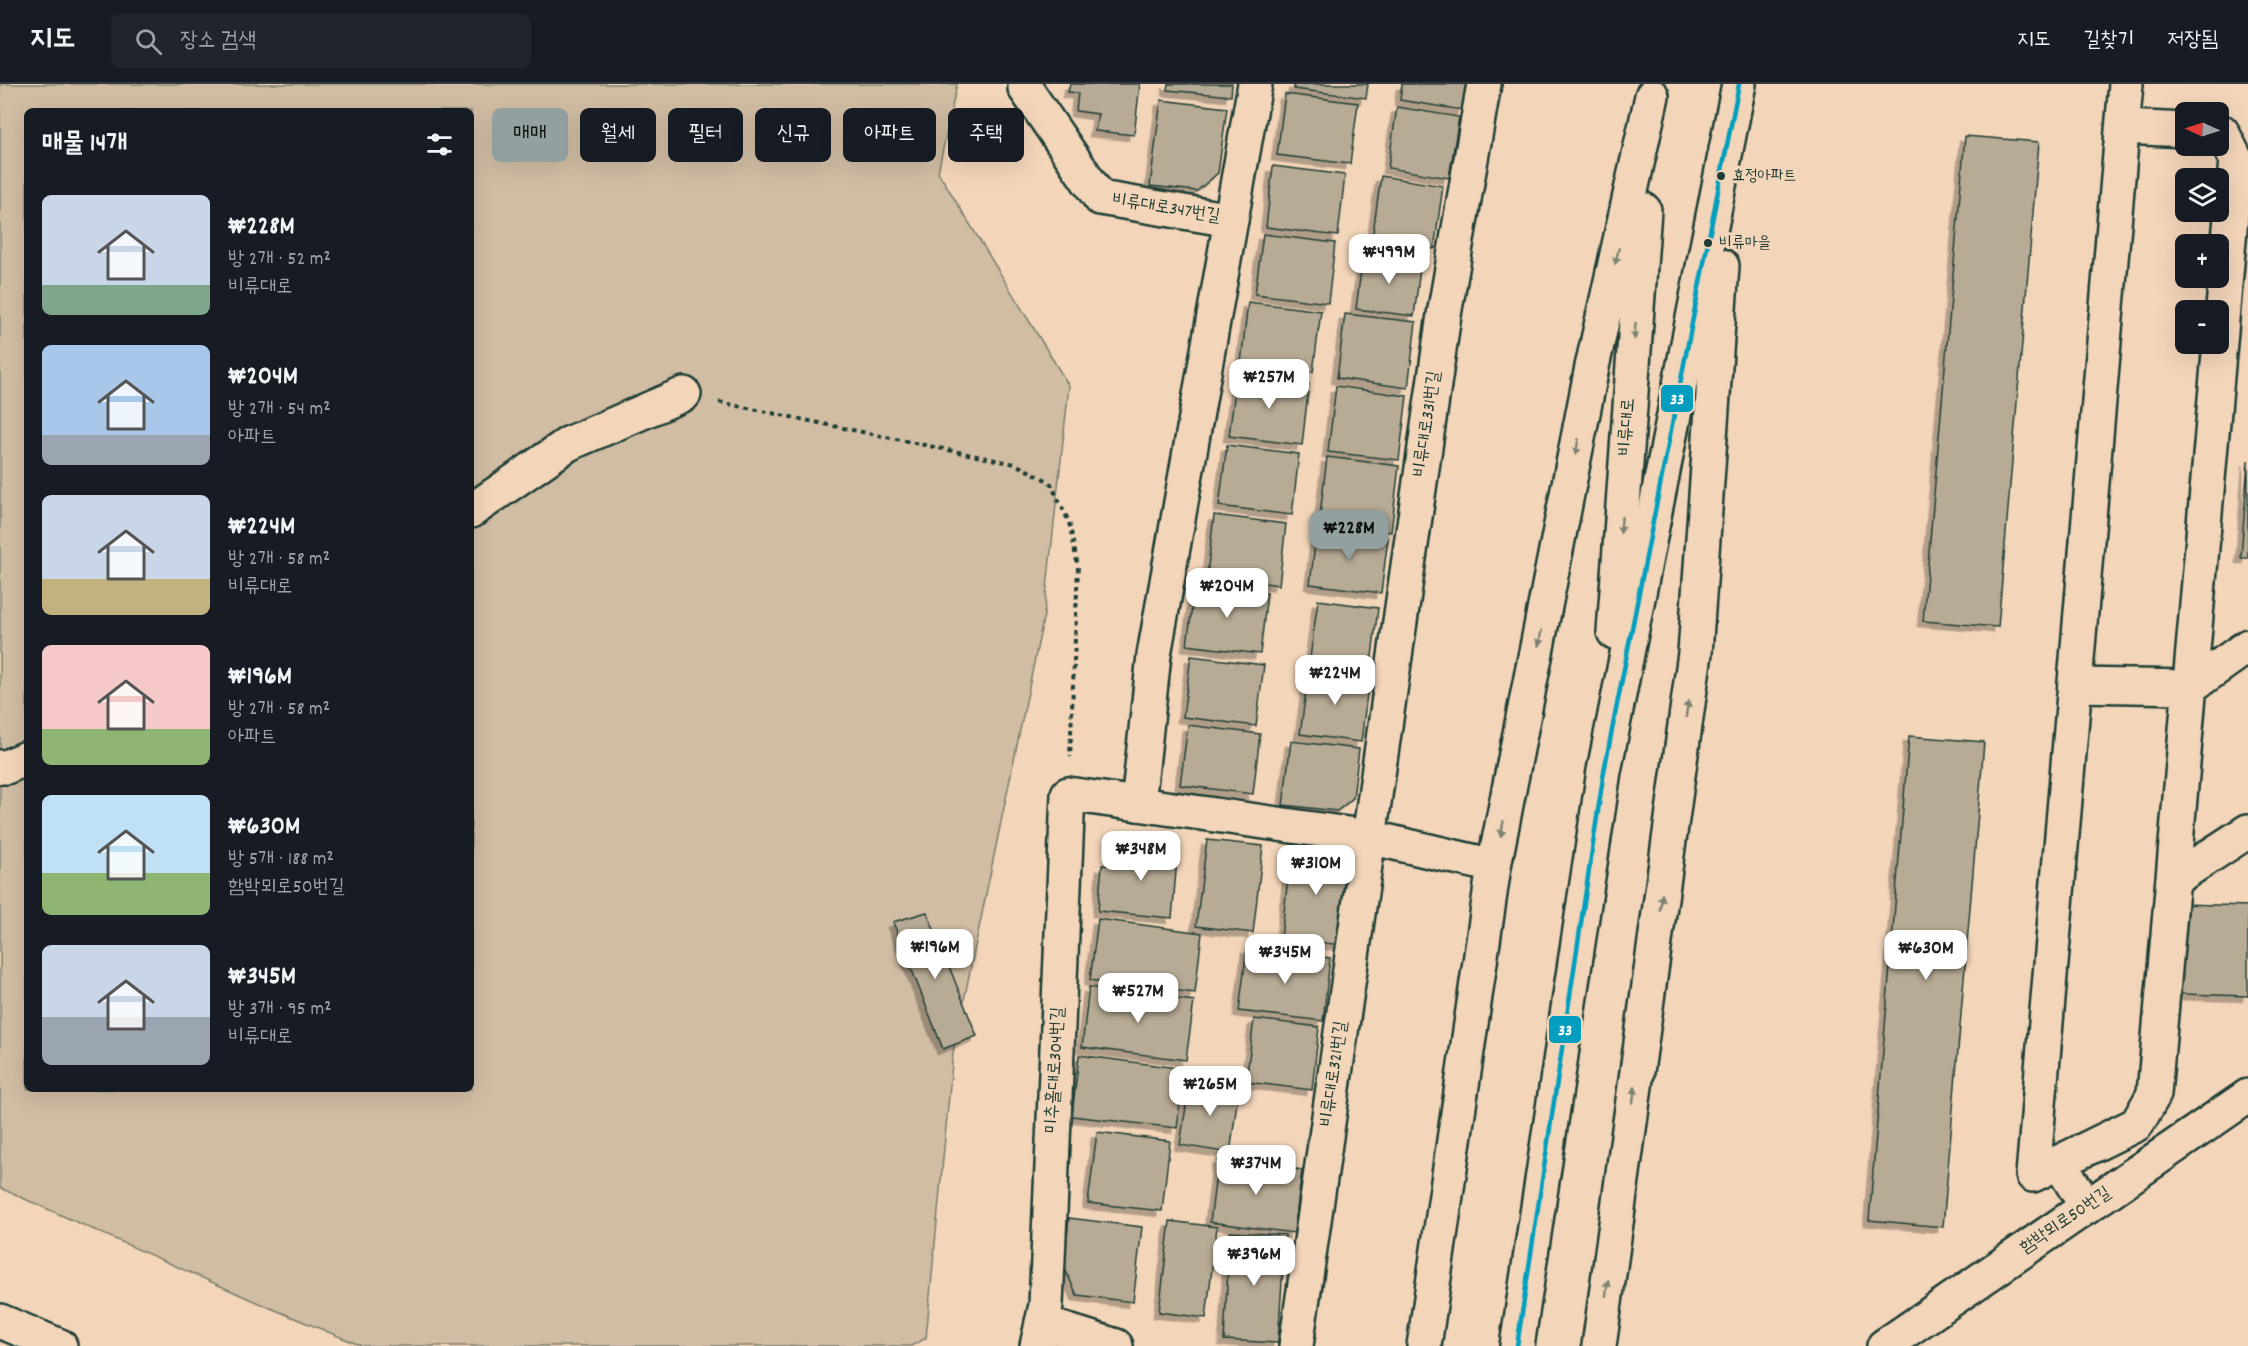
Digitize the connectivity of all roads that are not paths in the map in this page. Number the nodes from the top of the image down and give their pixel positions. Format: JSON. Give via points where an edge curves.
{"nodes":[{"id":1,"x":1025,"y":84,"type":"edge"},
{"id":2,"x":1255,"y":84,"type":"edge"},
{"id":3,"x":1484,"y":84,"type":"edge"},
{"id":4,"x":1738,"y":84,"type":"edge"},
{"id":5,"x":2126,"y":84,"type":"edge"},
{"id":6,"x":1653,"y":90,"type":"edge"},
{"id":7,"x":1732,"y":127,"type":"junction"},
{"id":8,"x":2123,"y":127,"type":"junction"},
{"id":9,"x":2175,"y":129,"type":"edge"},
{"id":10,"x":2229,"y":142,"type":"edge"},
{"id":11,"x":2242,"y":160,"type":"edge"},
{"id":12,"x":1231,"y":220,"type":"junction"},
{"id":13,"x":684,"y":394,"type":"road end"},
{"id":14,"x":474,"y":509,"type":"edge"},
{"id":15,"x":2248,"y":646,"type":"edge"},
{"id":16,"x":2075,"y":685,"type":"junction"},
{"id":17,"x":2190,"y":687,"type":"junction"},
{"id":18,"x":24,"y":759,"type":"edge"},
{"id":19,"x":0,"y":767,"type":"edge"},
{"id":20,"x":1604,"y":771,"type":"junction"},
{"id":21,"x":1138,"y":804,"type":"junction"},
{"id":22,"x":2248,"y":831,"type":"edge"},
{"id":23,"x":1369,"y":837,"type":"junction"},
{"id":24,"x":1494,"y":866,"type":"junction"},
{"id":25,"x":2173,"y":880,"type":"junction"},
{"id":26,"x":2248,"y":1096,"type":"edge"},
{"id":27,"x":2059,"y":1162,"type":"junction"},
{"id":28,"x":2087,"y":1208,"type":"junction"},
{"id":29,"x":0,"y":1321,"type":"edge"},
{"id":30,"x":1040,"y":1334,"type":"edge"},
{"id":31,"x":60,"y":1346,"type":"edge"},
{"id":32,"x":1116,"y":1346,"type":"edge"},
{"id":33,"x":1296,"y":1346,"type":"edge"},
{"id":34,"x":1424,"y":1346,"type":"edge"},
{"id":35,"x":1517,"y":1346,"type":"edge"},
{"id":36,"x":1599,"y":1346,"type":"edge"},
{"id":37,"x":1884,"y":1346,"type":"edge"}],
"edges":[{"from":1,"to":12,"type":"main road","name":"비류대로347번길","via":[[1100,198]]},
{"from":2,"to":12,"type":"main road","name":"비류대로347번길"},
{"from":3,"to":23,"type":"main road","name":"비류대로331번길","via":[[1444,315]]},
{"from":4,"to":7,"type":"main road","name":"비류대로"},
{"from":5,"to":8,"type":"main road"},
{"from":6,"to":20,"type":"main road","name":"비류대로","one_way":true},
{"from":6,"to":24,"type":"main road","one_way":true,"via":[[1592,367]]},
{"from":7,"to":20,"type":"main road","name":"비류대로"},
{"from":36,"to":7,"type":"main road","one_way":true,"via":[[1695,653]]},
{"from":8,"to":9,"type":"main road"},
{"from":8,"to":16,"type":"main road"},
{"from":10,"to":11,"type":"main road"},
{"from":11,"to":17,"type":"main road"},
{"from":12,"to":21,"type":"main road","via":[[1154,655]]},
{"from":13,"to":14,"type":"main road","via":[[567,444]]},
{"from":15,"to":17,"type":"main road"},
{"from":16,"to":17,"type":"main road"},
{"from":16,"to":27,"type":"main road","via":[[2033,1175]]},
{"from":17,"to":25,"type":"main road"},
{"from":18,"to":19,"type":"main road"},
{"from":20,"to":35,"type":"main road","name":"비류대로"},
{"from":21,"to":23,"type":"main road"},
{"from":21,"to":30,"type":"main road","name":"미추홀대로304번길","via":[[1068,794],[1047,1283]]},
{"from":22,"to":25,"type":"main road"},
{"from":23,"to":24,"type":"main road"},
{"from":23,"to":33,"type":"main road","name":"비류대로321번길"},
{"from":24,"to":34,"type":"main road"},
{"from":25,"to":27,"type":"main road","via":[[2154,1094],[2137,1124]]},
{"from":26,"to":28,"type":"main road","name":"함박뫼로50번길"},
{"from":27,"to":28,"type":"main road"},
{"from":28,"to":37,"type":"main road","name":"함박뫼로50번길"},
{"from":29,"to":31,"type":"main road"},
{"from":30,"to":32,"type":"main road"}]}
